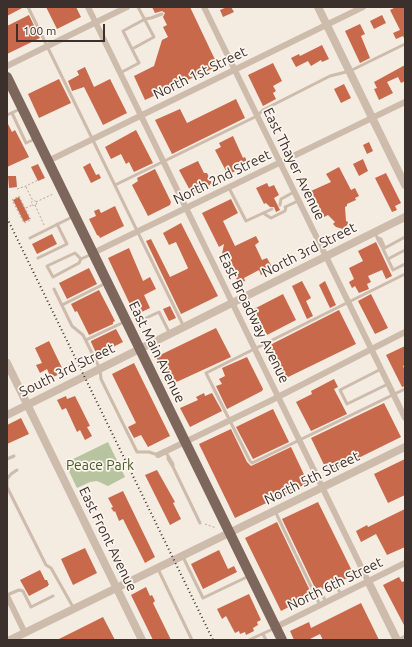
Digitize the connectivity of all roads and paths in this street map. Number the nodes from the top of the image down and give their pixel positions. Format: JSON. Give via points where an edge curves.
{"nodes":[{"id":1,"x":28,"y":7,"type":"edge"},
{"id":2,"x":88,"y":7,"type":"edge"},
{"id":3,"x":127,"y":7,"type":"edge"},
{"id":4,"x":138,"y":7,"type":"edge"},
{"id":5,"x":204,"y":7,"type":"edge"},
{"id":6,"x":318,"y":7,"type":"edge"},
{"id":7,"x":363,"y":7,"type":"edge"},
{"id":8,"x":162,"y":14,"type":"dead end"},
{"id":9,"x":145,"y":19,"type":"junction"},
{"id":10,"x":96,"y":23,"type":"junction"},
{"id":11,"x":327,"y":25,"type":"junction"},
{"id":12,"x":405,"y":44,"type":"edge"},
{"id":13,"x":47,"y":46,"type":"junction"},
{"id":14,"x":132,"y":49,"type":"junction"},
{"id":15,"x":7,"y":66,"type":"edge"},
{"id":16,"x":234,"y":70,"type":"junction"},
{"id":17,"x":350,"y":71,"type":"junction"},
{"id":18,"x":120,"y":73,"type":"junction"},
{"id":19,"x":7,"y":77,"type":"edge"},
{"id":20,"x":405,"y":102,"type":"edge"},
{"id":21,"x":22,"y":108,"type":"junction"},
{"id":22,"x":12,"y":113,"type":"junction"},
{"id":23,"x":7,"y":115,"type":"edge"},
{"id":24,"x":141,"y":115,"type":"junction"},
{"id":25,"x":257,"y":116,"type":"junction"},
{"id":26,"x":373,"y":118,"type":"junction"},
{"id":27,"x":37,"y":138,"type":"junction"},
{"id":28,"x":93,"y":139,"type":"junction"},
{"id":29,"x":48,"y":161,"type":"junction"},
{"id":30,"x":164,"y":162,"type":"junction"},
{"id":31,"x":280,"y":163,"type":"junction"},
{"id":32,"x":38,"y":180,"type":"dead end"},
{"id":33,"x":115,"y":185,"type":"junction"},
{"id":34,"x":405,"y":185,"type":"edge"},
{"id":35,"x":26,"y":186,"type":"junction"},
{"id":36,"x":229,"y":188,"type":"junction"},
{"id":37,"x":17,"y":189,"type":"dead end"},
{"id":38,"x":294,"y":192,"type":"junction"},
{"id":39,"x":54,"y":194,"type":"dead end"},
{"id":40,"x":33,"y":201,"type":"junction"},
{"id":41,"x":298,"y":201,"type":"junction"},
{"id":42,"x":36,"y":202,"type":"junction"},
{"id":43,"x":32,"y":204,"type":"junction"},
{"id":44,"x":35,"y":205,"type":"junction"},
{"id":45,"x":286,"y":207,"type":"junction"},
{"id":46,"x":25,"y":208,"type":"junction"},
{"id":47,"x":187,"y":208,"type":"junction"},
{"id":48,"x":272,"y":209,"type":"dead end"},
{"id":49,"x":263,"y":213,"type":"junction"},
{"id":50,"x":75,"y":216,"type":"junction"},
{"id":51,"x":405,"y":217,"type":"edge"},
{"id":52,"x":57,"y":224,"type":"junction"},
{"id":53,"x":45,"y":226,"type":"dead end"},
{"id":54,"x":138,"y":232,"type":"junction"},
{"id":55,"x":377,"y":235,"type":"junction"},
{"id":56,"x":405,"y":237,"type":"edge"},
{"id":57,"x":30,"y":238,"type":"dead end"},
{"id":58,"x":383,"y":248,"type":"junction"},
{"id":59,"x":405,"y":250,"type":"edge"},
{"id":60,"x":94,"y":253,"type":"junction"},
{"id":61,"x":325,"y":256,"type":"junction"},
{"id":62,"x":38,"y":258,"type":"dead end"},
{"id":63,"x":81,"y":259,"type":"junction"},
{"id":64,"x":388,"y":259,"type":"junction"},
{"id":65,"x":405,"y":264,"type":"edge"},
{"id":66,"x":405,"y":274,"type":"edge"},
{"id":67,"x":108,"y":283,"type":"junction"},
{"id":68,"x":54,"y":289,"type":"dead end"},
{"id":69,"x":233,"y":303,"type":"junction"},
{"id":70,"x":348,"y":303,"type":"junction"},
{"id":71,"x":62,"y":305,"type":"junction"},
{"id":72,"x":144,"y":319,"type":"dead end"},
{"id":73,"x":126,"y":321,"type":"junction"},
{"id":74,"x":184,"y":327,"type":"junction"},
{"id":75,"x":405,"y":332,"type":"edge"},
{"id":76,"x":170,"y":334,"type":"junction"},
{"id":77,"x":86,"y":340,"type":"junction"},
{"id":78,"x":371,"y":348,"type":"junction"},
{"id":79,"x":139,"y":349,"type":"junction"},
{"id":80,"x":255,"y":349,"type":"junction"},
{"id":81,"x":7,"y":363,"type":"edge"},
{"id":82,"x":100,"y":369,"type":"junction"},
{"id":83,"x":381,"y":369,"type":"junction"},
{"id":84,"x":389,"y":384,"type":"junction"},
{"id":85,"x":405,"y":389,"type":"edge"},
{"id":86,"x":394,"y":395,"type":"junction"},
{"id":87,"x":278,"y":397,"type":"junction"},
{"id":88,"x":28,"y":404,"type":"junction"},
{"id":89,"x":7,"y":415,"type":"edge"},
{"id":90,"x":405,"y":418,"type":"edge"},
{"id":91,"x":229,"y":420,"type":"junction"},
{"id":92,"x":185,"y":441,"type":"junction"},
{"id":93,"x":300,"y":441,"type":"junction"},
{"id":94,"x":405,"y":447,"type":"edge"},
{"id":95,"x":167,"y":454,"type":"junction"},
{"id":96,"x":158,"y":455,"type":"joint"},
{"id":97,"x":14,"y":456,"type":"dead end"},
{"id":98,"x":7,"y":459,"type":"edge"},
{"id":99,"x":17,"y":470,"type":"dead end"},
{"id":100,"x":322,"y":488,"type":"junction"},
{"id":101,"x":275,"y":511,"type":"junction"},
{"id":102,"x":200,"y":523,"type":"joint"},
{"id":103,"x":216,"y":528,"type":"dead end"},
{"id":104,"x":230,"y":532,"type":"junction"},
{"id":105,"x":182,"y":556,"type":"junction"},
{"id":106,"x":405,"y":563,"type":"edge"},
{"id":107,"x":158,"y":568,"type":"junction"},
{"id":108,"x":251,"y":575,"type":"junction"},
{"id":109,"x":368,"y":581,"type":"junction"},
{"id":110,"x":335,"y":583,"type":"dead end"},
{"id":111,"x":117,"y":588,"type":"junction"},
{"id":112,"x":320,"y":590,"type":"dead end"},
{"id":113,"x":341,"y":595,"type":"junction"},
{"id":114,"x":7,"y":596,"type":"edge"},
{"id":115,"x":53,"y":596,"type":"dead end"},
{"id":116,"x":323,"y":604,"type":"junction"},
{"id":117,"x":74,"y":609,"type":"junction"},
{"id":118,"x":276,"y":627,"type":"junction"},
{"id":119,"x":25,"y":633,"type":"junction"},
{"id":120,"x":263,"y":634,"type":"junction"},
{"id":121,"x":405,"y":636,"type":"edge"},
{"id":122,"x":10,"y":640,"type":"edge"},
{"id":123,"x":142,"y":640,"type":"edge"},
{"id":124,"x":192,"y":640,"type":"edge"},
{"id":125,"x":249,"y":640,"type":"edge"},
{"id":126,"x":266,"y":640,"type":"edge"},
{"id":127,"x":282,"y":640,"type":"edge"},
{"id":128,"x":397,"y":640,"type":"edge"}],
"edges":[{"from":1,"to":13,"type":"lane"},
{"from":2,"to":10,"type":"street","name":"East Broadway Avenue"},
{"from":3,"to":10,"type":"street"},
{"from":4,"to":9,"type":"lane"},
{"from":5,"to":16,"type":"street","name":"East Thayer Avenue"},
{"from":6,"to":11,"type":"street"},
{"from":7,"to":11,"type":"street","name":"North 1st Street"},
{"from":8,"to":9,"type":"lane"},
{"from":9,"to":14,"type":"lane","via":[[154,37]]},
{"from":9,"to":14,"type":"lane","via":[[123,31]]},
{"from":10,"to":13,"type":"street"},
{"from":10,"to":18,"type":"street","name":"East Broadway Avenue"},
{"from":11,"to":16,"type":"street","name":"North 1st Street"},
{"from":11,"to":17,"type":"street"},
{"from":12,"to":17,"type":"lane"},
{"from":13,"to":15,"type":"street"},
{"from":13,"to":28,"type":"lane"},
{"from":14,"to":18,"type":"lane","via":[[139,63]]},
{"from":16,"to":24,"type":"street","name":"North 1st Street"},
{"from":16,"to":25,"type":"street","name":"East Thayer Avenue"},
{"from":17,"to":25,"type":"lane","via":[[324,79],[263,110]]},
{"from":17,"to":26,"type":"street"},
{"from":18,"to":24,"type":"street","name":"East Broadway Avenue"},
{"from":19,"to":21,"type":"main road","name":"East Main Avenue"},
{"from":20,"to":26,"type":"street","name":"North 2nd Street"},
{"from":21,"to":22,"type":"lane"},
{"from":21,"to":27,"type":"main road","name":"East Main Avenue"},
{"from":22,"to":23,"type":"lane"},
{"from":22,"to":27,"type":"lane","via":[[26,143]]},
{"from":24,"to":28,"type":"street","name":"North 1st Street"},
{"from":24,"to":30,"type":"street","name":"East Broadway Avenue"},
{"from":25,"to":30,"type":"lane"},
{"from":25,"to":31,"type":"street","name":"East Thayer Avenue"},
{"from":26,"to":31,"type":"street","name":"North 2nd Street"},
{"from":26,"to":34,"type":"street"},
{"from":27,"to":29,"type":"main road","name":"East Main Avenue"},
{"from":28,"to":29,"type":"street","name":"North 1st Street"},
{"from":28,"to":33,"type":"lane"},
{"from":29,"to":50,"type":"main road","name":"East Main Avenue"},
{"from":30,"to":33,"type":"lane"},
{"from":30,"to":47,"type":"street","name":"East Broadway Avenue"},
{"from":31,"to":36,"type":"street","name":"North 2nd Street"},
{"from":31,"to":38,"type":"street","name":"East Thayer Avenue"},
{"from":32,"to":35,"type":"path"},
{"from":33,"to":54,"type":"lane"},
{"from":35,"to":37,"type":"path"},
{"from":35,"to":40,"type":"path"},
{"from":36,"to":47,"type":"street","name":"North 2nd Street"},
{"from":36,"to":49,"type":"lane","via":[[246,221]]},
{"from":38,"to":41,"type":"street","name":"East Thayer Avenue"},
{"from":38,"to":45,"type":"lane","via":[[281,199],[279,205]]},
{"from":39,"to":42,"type":"path"},
{"from":40,"to":42,"type":"path"},
{"from":40,"to":43,"type":"path"},
{"from":41,"to":45,"type":"lane"},
{"from":41,"to":61,"type":"street","name":"East Thayer Avenue"},
{"from":42,"to":44,"type":"path"},
{"from":43,"to":44,"type":"path"},
{"from":43,"to":46,"type":"path"},
{"from":44,"to":53,"type":"path"},
{"from":45,"to":49,"type":"lane","via":[[285,211],[271,218]]},
{"from":46,"to":46,"type":"path","via":[[31,220],[24,223],[12,200],[19,196]]},
{"from":47,"to":54,"type":"street","name":"North 2nd Street"},
{"from":47,"to":69,"type":"street","name":"East Broadway Avenue"},
{"from":48,"to":49,"type":"lane"},
{"from":50,"to":52,"type":"lane"},
{"from":50,"to":60,"type":"main road","name":"East Main Avenue"},
{"from":51,"to":55,"type":"street","name":"North 3rd Street"},
{"from":52,"to":57,"type":"lane"},
{"from":52,"to":62,"type":"lane","via":[[67,244]]},
{"from":54,"to":60,"type":"street","name":"North 2nd Street"},
{"from":54,"to":74,"type":"lane"},
{"from":55,"to":58,"type":"lane"},
{"from":55,"to":61,"type":"street","name":"North 3rd Street"},
{"from":56,"to":58,"type":"lane"},
{"from":58,"to":64,"type":"lane"},
{"from":59,"to":64,"type":"lane"},
{"from":60,"to":63,"type":"lane"},
{"from":60,"to":67,"type":"main road","name":"East Main Avenue"},
{"from":61,"to":69,"type":"street","name":"North 3rd Street"},
{"from":61,"to":70,"type":"street","name":"East Thayer Avenue"},
{"from":63,"to":63,"type":"lane","via":[[75,253],[47,266],[52,277],[79,263]]},
{"from":64,"to":65,"type":"lane","via":[[393,270]]},
{"from":66,"to":70,"type":"lane"},
{"from":67,"to":71,"type":"lane"},
{"from":67,"to":73,"type":"main road","name":"East Main Avenue"},
{"from":68,"to":71,"type":"lane"},
{"from":69,"to":74,"type":"street","name":"North 3rd Street"},
{"from":69,"to":80,"type":"street","name":"East Broadway Avenue"},
{"from":70,"to":78,"type":"street","name":"East Thayer Avenue"},
{"from":70,"to":80,"type":"lane"},
{"from":71,"to":77,"type":"lane","via":[[72,326]]},
{"from":72,"to":76,"type":"lane","via":[[159,312]]},
{"from":73,"to":77,"type":"lane"},
{"from":73,"to":79,"type":"main road","name":"East Main Avenue"},
{"from":74,"to":76,"type":"street","name":"North 3rd Street"},
{"from":75,"to":78,"type":"street"},
{"from":76,"to":79,"type":"street","name":"North 3rd Street"},
{"from":77,"to":82,"type":"lane"},
{"from":78,"to":83,"type":"street","name":"East Thayer Avenue"},
{"from":78,"to":87,"type":"street"},
{"from":79,"to":82,"type":"street","name":"South 3rd Street"},
{"from":79,"to":92,"type":"main road","name":"East Main Avenue"},
{"from":80,"to":87,"type":"street","name":"East Broadway Avenue"},
{"from":80,"to":91,"type":"lane","via":[[206,374]]},
{"from":81,"to":88,"type":"street","name":"East Front Avenue"},
{"from":82,"to":88,"type":"street","name":"South 3rd Street"},
{"from":82,"to":96,"type":"lane","via":[[101,379],[137,452]]},
{"from":83,"to":84,"type":"street","name":"East Thayer Avenue"},
{"from":83,"to":84,"type":"lane","via":[[340,390],[347,404]]},
{"from":84,"to":86,"type":"street","name":"East Thayer Avenue"},
{"from":85,"to":86,"type":"lane"},
{"from":86,"to":90,"type":"street","name":"East Thayer Avenue"},
{"from":86,"to":93,"type":"lane"},
{"from":87,"to":91,"type":"street"},
{"from":87,"to":93,"type":"street","name":"East Broadway Avenue"},
{"from":88,"to":89,"type":"street","name":"South 3rd Street"},
{"from":88,"to":111,"type":"street","name":"East Front Avenue"},
{"from":91,"to":92,"type":"street"},
{"from":91,"to":93,"type":"lane","via":[[252,463]]},
{"from":92,"to":95,"type":"street"},
{"from":92,"to":104,"type":"main road","name":"East Main Avenue"},
{"from":93,"to":100,"type":"street","name":"East Broadway Avenue"},
{"from":94,"to":100,"type":"street","name":"North 5th Street"},
{"from":95,"to":96,"type":"street"},
{"from":95,"to":102,"type":"lane"},
{"from":97,"to":98,"type":"lane"},
{"from":99,"to":117,"type":"lane","via":[[7,479],[8,487],[46,565],[51,568]]},
{"from":100,"to":101,"type":"street","name":"North 5th Street"},
{"from":100,"to":109,"type":"street","name":"East Broadway Avenue"},
{"from":101,"to":104,"type":"street","name":"North 5th Street"},
{"from":101,"to":116,"type":"lane"},
{"from":102,"to":103,"type":"path"},
{"from":104,"to":105,"type":"street","name":"North 5th Street"},
{"from":104,"to":108,"type":"main road","name":"East Main Avenue"},
{"from":105,"to":107,"type":"street","name":"North 5th Street"},
{"from":105,"to":108,"type":"lane","via":[[203,598]]},
{"from":106,"to":109,"type":"street","name":"North 6th Street"},
{"from":107,"to":111,"type":"street","name":"North 5th Street"},
{"from":107,"to":124,"type":"lane"},
{"from":108,"to":118,"type":"main road","name":"East Main Avenue"},
{"from":109,"to":113,"type":"street","name":"North 6th Street"},
{"from":109,"to":128,"type":"street","name":"East Broadway Avenue"},
{"from":110,"to":113,"type":"lane"},
{"from":111,"to":117,"type":"street","name":"North 5th Street"},
{"from":111,"to":123,"type":"street","name":"East Front Avenue"},
{"from":112,"to":116,"type":"lane"},
{"from":113,"to":116,"type":"street","name":"North 6th Street"},
{"from":114,"to":115,"type":"lane","via":[[19,590],[23,591],[31,607]]},
{"from":114,"to":119,"type":"street"},
{"from":116,"to":118,"type":"street","name":"North 6th Street"},
{"from":117,"to":119,"type":"street","name":"North 5th Street"},
{"from":118,"to":120,"type":"lane"},
{"from":118,"to":127,"type":"main road","name":"East Main Avenue"},
{"from":119,"to":122,"type":"street","name":"North 5th Street"},
{"from":120,"to":125,"type":"lane"},
{"from":120,"to":126,"type":"lane"},
{"from":121,"to":128,"type":"lane"}]}
